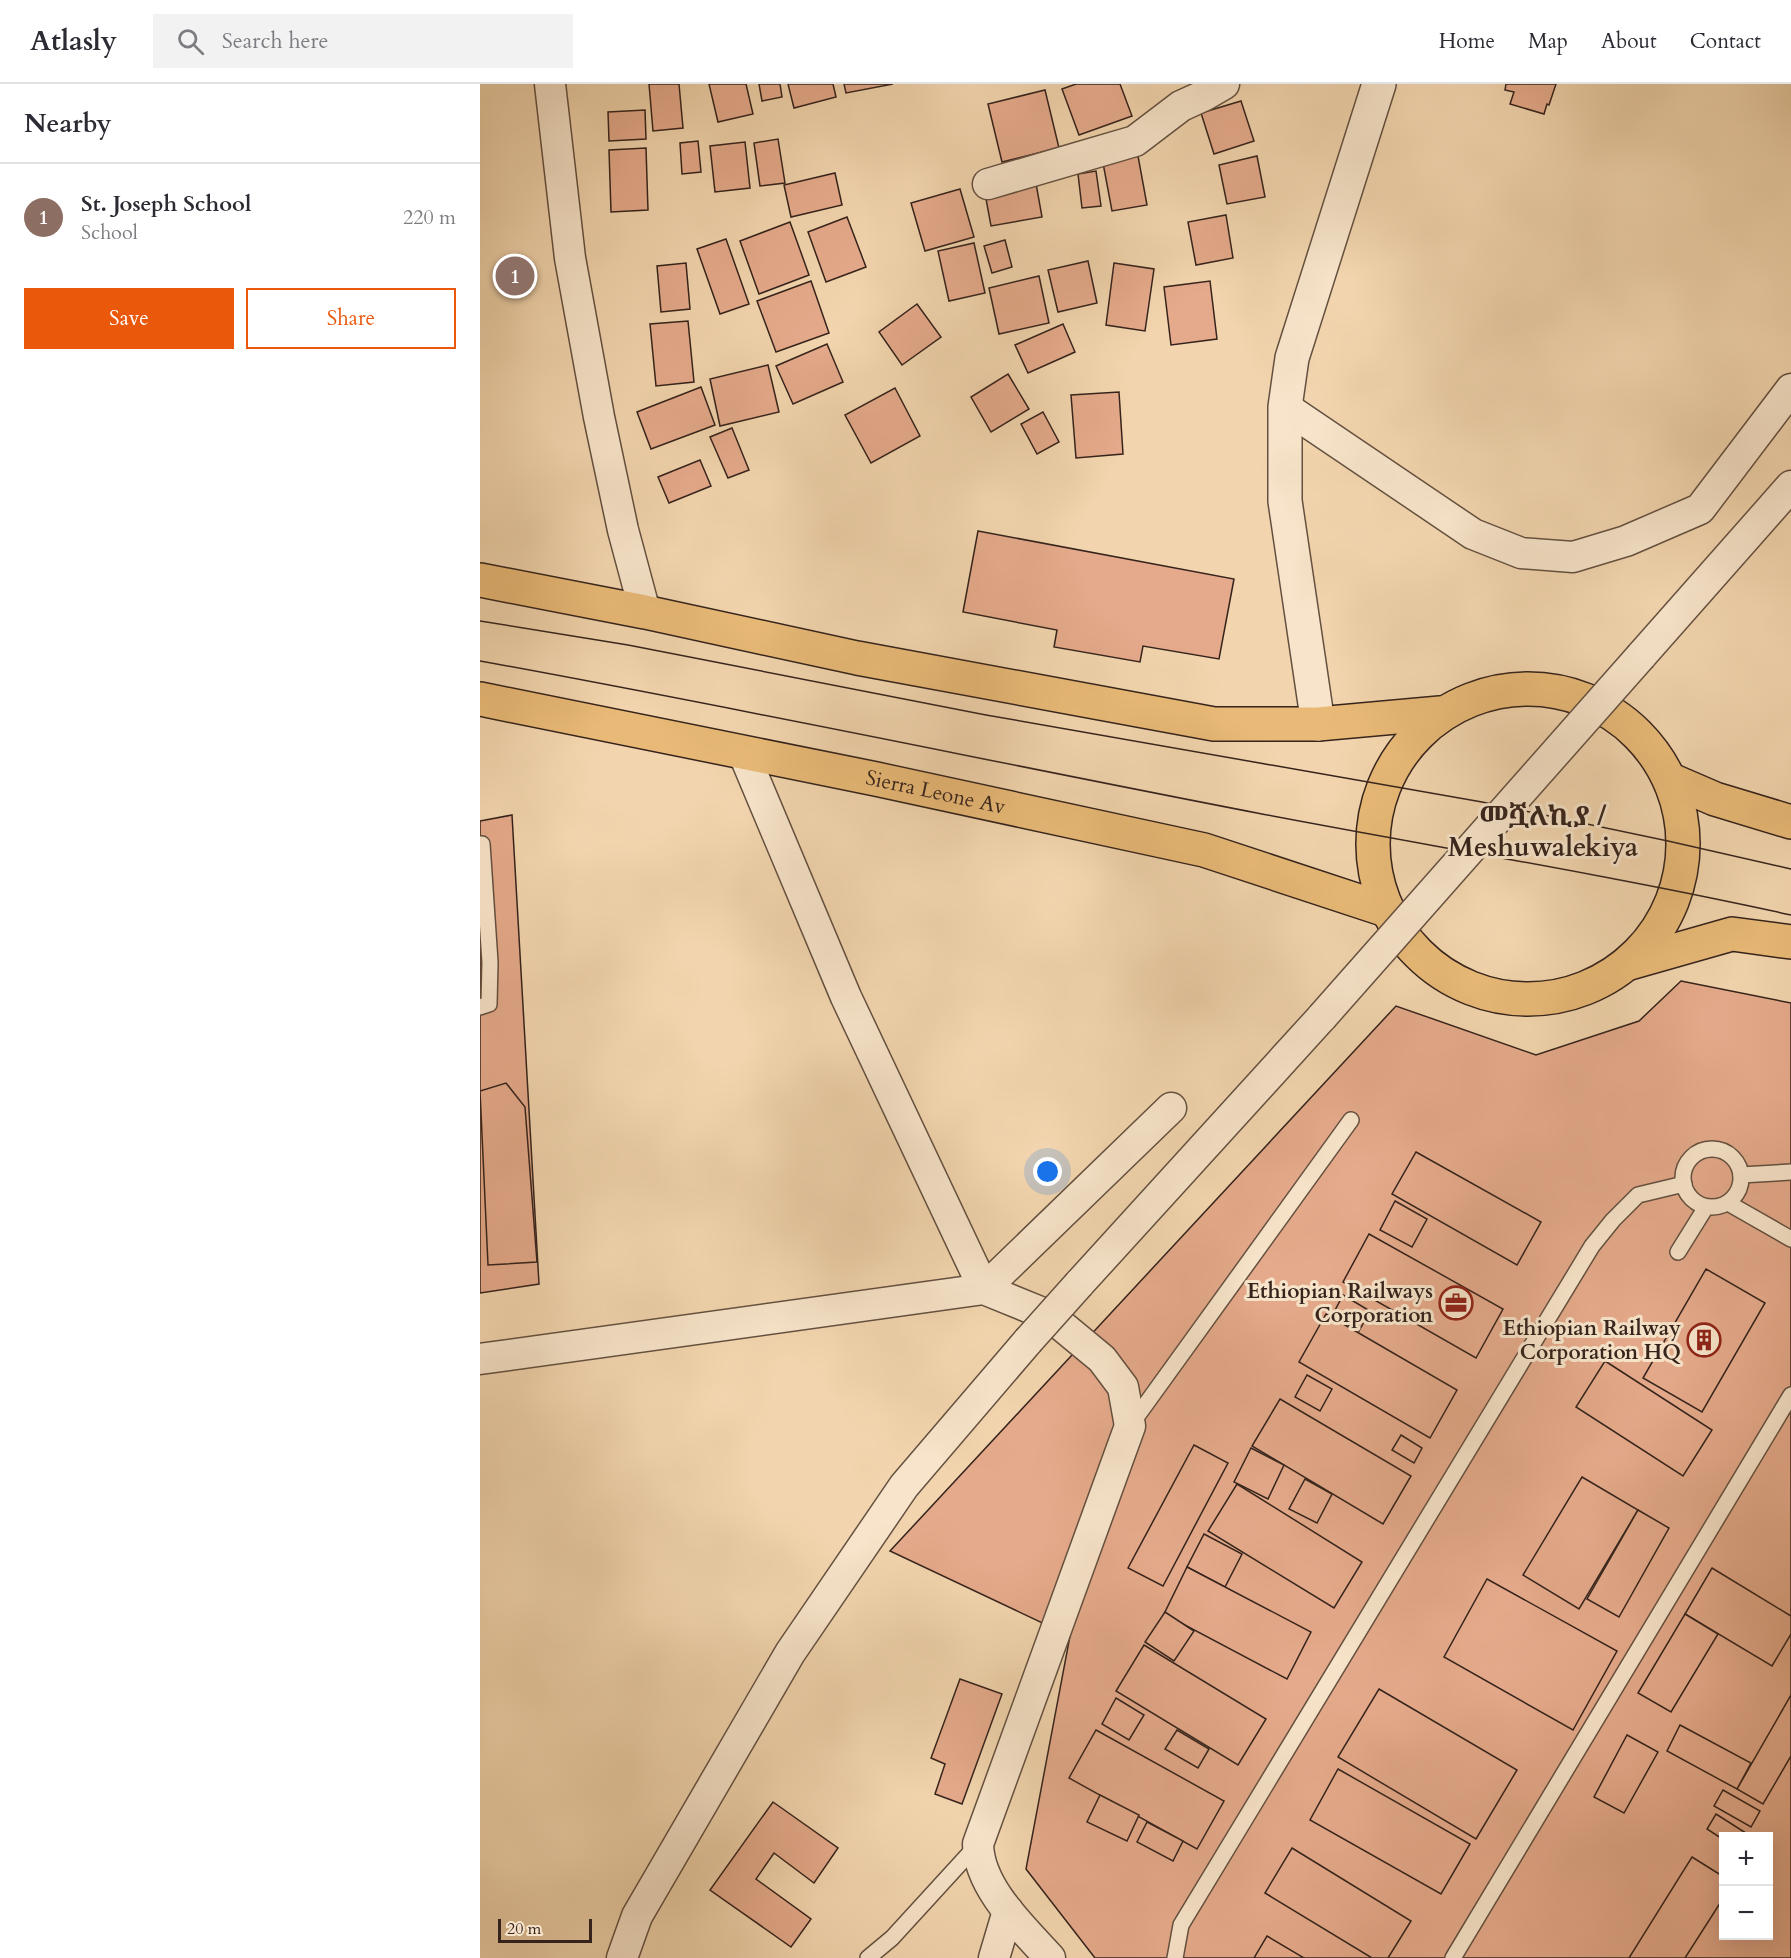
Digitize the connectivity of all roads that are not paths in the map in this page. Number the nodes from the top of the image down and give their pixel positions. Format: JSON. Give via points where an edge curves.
{"nodes":[{"id":1,"x":550,"y":84,"type":"edge"},
{"id":2,"x":1224,"y":84,"type":"edge"},
{"id":3,"x":1379,"y":84,"type":"edge"},
{"id":4,"x":988,"y":184,"type":"dead end"},
{"id":5,"x":1791,"y":389,"type":"edge"},
{"id":6,"x":1285,"y":406,"type":"junction"},
{"id":7,"x":1791,"y":486,"type":"edge"},
{"id":8,"x":480,"y":579,"type":"edge"},
{"id":9,"x":645,"y":612,"type":"junction"},
{"id":10,"x":480,"y":699,"type":"edge"},
{"id":11,"x":1440,"y":713,"type":"junction"},
{"id":12,"x":1318,"y":724,"type":"junction"},
{"id":13,"x":743,"y":753,"type":"junction"},
{"id":14,"x":1671,"y":780,"type":"junction"},
{"id":15,"x":1791,"y":822,"type":"edge"},
{"id":16,"x":480,"y":844,"type":"edge"},
{"id":17,"x":1386,"y":910,"type":"junction"},
{"id":18,"x":1791,"y":942,"type":"edge"},
{"id":19,"x":1630,"y":963,"type":"junction"},
{"id":20,"x":480,"y":1007,"type":"edge"},
{"id":21,"x":1171,"y":1108,"type":"dead end"},
{"id":22,"x":1351,"y":1120,"type":"dead end"},
{"id":23,"x":1791,"y":1172,"type":"edge"},
{"id":24,"x":1741,"y":1175,"type":"junction"},
{"id":25,"x":1684,"y":1184,"type":"junction"},
{"id":26,"x":1728,"y":1203,"type":"junction"},
{"id":27,"x":1706,"y":1207,"type":"junction"},
{"id":28,"x":1791,"y":1239,"type":"edge"},
{"id":29,"x":1678,"y":1252,"type":"dead end"},
{"id":30,"x":984,"y":1289,"type":"junction"},
{"id":31,"x":480,"y":1359,"type":"edge"},
{"id":32,"x":1791,"y":1395,"type":"edge"},
{"id":33,"x":1130,"y":1426,"type":"junction"},
{"id":34,"x":978,"y":1844,"type":"junction"},
{"id":35,"x":1008,"y":1911,"type":"junction"},
{"id":36,"x":622,"y":1958,"type":"edge"},
{"id":37,"x":868,"y":1958,"type":"edge"},
{"id":38,"x":994,"y":1958,"type":"edge"},
{"id":39,"x":1050,"y":1958,"type":"edge"},
{"id":40,"x":1175,"y":1958,"type":"edge"},
{"id":41,"x":1453,"y":1958,"type":"edge"}],
"edges":[{"from":1,"to":9,"type":"street","via":[[570,258],[622,530]]},
{"from":2,"to":4,"type":"street","via":[[1181,106],[1135,141]]},
{"from":3,"to":6,"type":"street","via":[[1292,358]]},
{"from":5,"to":6,"type":"street","via":[[1700,509],[1626,541],[1573,557],[1521,553],[1473,534]]},
{"from":6,"to":12,"type":"street","via":[[1285,501]]},
{"from":7,"to":36,"type":"street","bridge":true,"via":[[1322,1017],[1028,1341],[904,1486],[790,1653],[637,1916]]},
{"from":8,"to":9,"type":"main road"},
{"from":9,"to":12,"type":"main road","via":[[857,658],[1214,724]]},
{"from":10,"to":13,"type":"main road","name":"Sierra Leone Av"},
{"from":11,"to":12,"type":"main road"},
{"from":11,"to":14,"type":"main road","via":[[1503,688],[1571,692],[1631,725]]},
{"from":11,"to":17,"type":"main road","via":[[1401,752],[1377,801],[1371,856]]},
{"from":13,"to":17,"type":"main road","name":"Sierra Leone Av","via":[[1204,850]]},
{"from":13,"to":30,"type":"street","via":[[846,997]]},
{"from":14,"to":15,"type":"main road","via":[[1715,799]]},
{"from":14,"to":19,"type":"main road","via":[[1683,829],[1680,878],[1661,924]]},
{"from":16,"to":20,"type":"lane","via":[[490,962],[489,1004]]},
{"from":17,"to":19,"type":"main road","via":[[1419,957],[1467,988],[1523,1001],[1580,992]]},
{"from":18,"to":19,"type":"main road","via":[[1732,934]]},
{"from":21,"to":30,"type":"street"},
{"from":22,"to":33,"type":"lane"},
{"from":23,"to":24,"type":"lane"},
{"from":24,"to":25,"type":"lane","via":[[1728,1154],[1706,1149],[1688,1162]]},
{"from":24,"to":26,"type":"lane","via":[[1741,1184]]},
{"from":25,"to":27,"type":"lane","via":[[1688,1194]]},
{"from":25,"to":40,"type":"lane","via":[[1638,1195],[1592,1246],[1181,1925]]},
{"from":26,"to":27,"type":"lane"},
{"from":26,"to":28,"type":"lane"},
{"from":27,"to":29,"type":"lane"},
{"from":30,"to":31,"type":"street"},
{"from":30,"to":33,"type":"street","via":[[1050,1316],[1102,1359],[1123,1387]]},
{"from":32,"to":41,"type":"lane"},
{"from":33,"to":34,"type":"street"},
{"from":34,"to":35,"type":"street","via":[[983,1874]]},
{"from":34,"to":37,"type":"lane","via":[[892,1938]]},
{"from":35,"to":38,"type":"street"},
{"from":35,"to":39,"type":"street"}]}
